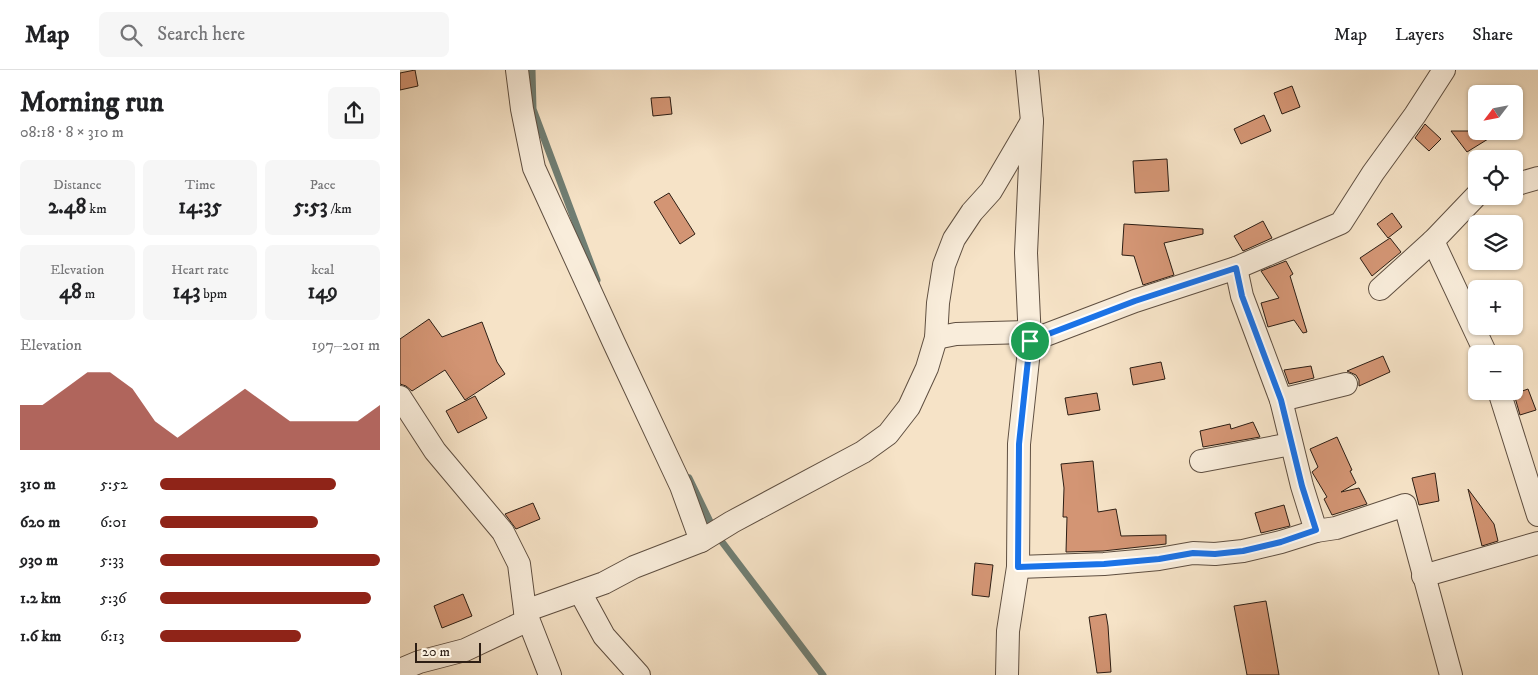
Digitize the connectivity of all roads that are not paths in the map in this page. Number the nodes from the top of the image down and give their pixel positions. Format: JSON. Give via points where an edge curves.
{"nodes":[{"id":1,"x":517,"y":70,"type":"edge"},
{"id":2,"x":1027,"y":70,"type":"edge"},
{"id":3,"x":1444,"y":70,"type":"edge"},
{"id":4,"x":1032,"y":121,"type":"junction"},
{"id":5,"x":1538,"y":178,"type":"edge"},
{"id":6,"x":1523,"y":182,"type":"edge"},
{"id":7,"x":1468,"y":204,"type":"edge"},
{"id":8,"x":1433,"y":241,"type":"junction"},
{"id":9,"x":1236,"y":268,"type":"junction"},
{"id":10,"x":1380,"y":289,"type":"dead end"},
{"id":11,"x":1030,"y":336,"type":"junction"},
{"id":12,"x":936,"y":338,"type":"junction"},
{"id":13,"x":1482,"y":345,"type":"edge"},
{"id":14,"x":1346,"y":384,"type":"dead end"},
{"id":15,"x":400,"y":397,"type":"edge"},
{"id":16,"x":1281,"y":400,"type":"junction"},
{"id":17,"x":1502,"y":400,"type":"edge"},
{"id":18,"x":1291,"y":444,"type":"junction"},
{"id":19,"x":1201,"y":461,"type":"dead end"},
{"id":20,"x":1538,"y":515,"type":"edge"},
{"id":21,"x":1316,"y":530,"type":"junction"},
{"id":22,"x":702,"y":541,"type":"junction"},
{"id":23,"x":1538,"y":543,"type":"edge"},
{"id":24,"x":1018,"y":567,"type":"junction"},
{"id":25,"x":1423,"y":576,"type":"junction"},
{"id":26,"x":580,"y":592,"type":"junction"},
{"id":27,"x":527,"y":619,"type":"junction"},
{"id":28,"x":400,"y":670,"type":"edge"},
{"id":29,"x":550,"y":675,"type":"edge"},
{"id":30,"x":639,"y":675,"type":"edge"},
{"id":31,"x":1007,"y":675,"type":"edge"},
{"id":32,"x":1450,"y":675,"type":"edge"}],
"edges":[{"from":1,"to":22,"type":"street","via":[[534,168],[681,486]]},
{"from":2,"to":4,"type":"street"},
{"from":3,"to":9,"type":"street","via":[[1341,224]]},
{"from":4,"to":11,"type":"street","via":[[1026,253]]},
{"from":4,"to":12,"type":"street","via":[[991,191],[954,239],[944,265]]},
{"from":5,"to":6,"type":"street"},
{"from":7,"to":8,"type":"street"},
{"from":8,"to":10,"type":"street"},
{"from":8,"to":13,"type":"street"},
{"from":9,"to":11,"type":"street"},
{"from":9,"to":16,"type":"street","via":[[1242,296]]},
{"from":11,"to":12,"type":"street","via":[[956,334]]},
{"from":11,"to":24,"type":"street","via":[[1019,444]]},
{"from":12,"to":22,"type":"street","via":[[908,407],[888,434],[863,452]]},
{"from":14,"to":16,"type":"street"},
{"from":15,"to":27,"type":"street","via":[[435,451],[503,532],[519,564]]},
{"from":16,"to":18,"type":"street"},
{"from":17,"to":20,"type":"street"},
{"from":18,"to":19,"type":"street"},
{"from":18,"to":21,"type":"street"},
{"from":21,"to":24,"type":"street","via":[[1243,551],[1193,553],[1104,564]]},
{"from":21,"to":25,"type":"street","via":[[1336,528],[1405,506]]},
{"from":22,"to":26,"type":"street"},
{"from":23,"to":25,"type":"street"},
{"from":24,"to":31,"type":"street","via":[[1008,631]]},
{"from":25,"to":32,"type":"street"},
{"from":26,"to":27,"type":"street"},
{"from":26,"to":30,"type":"street","via":[[604,636]]},
{"from":27,"to":28,"type":"street","via":[[465,650]]},
{"from":27,"to":29,"type":"street"}]}
